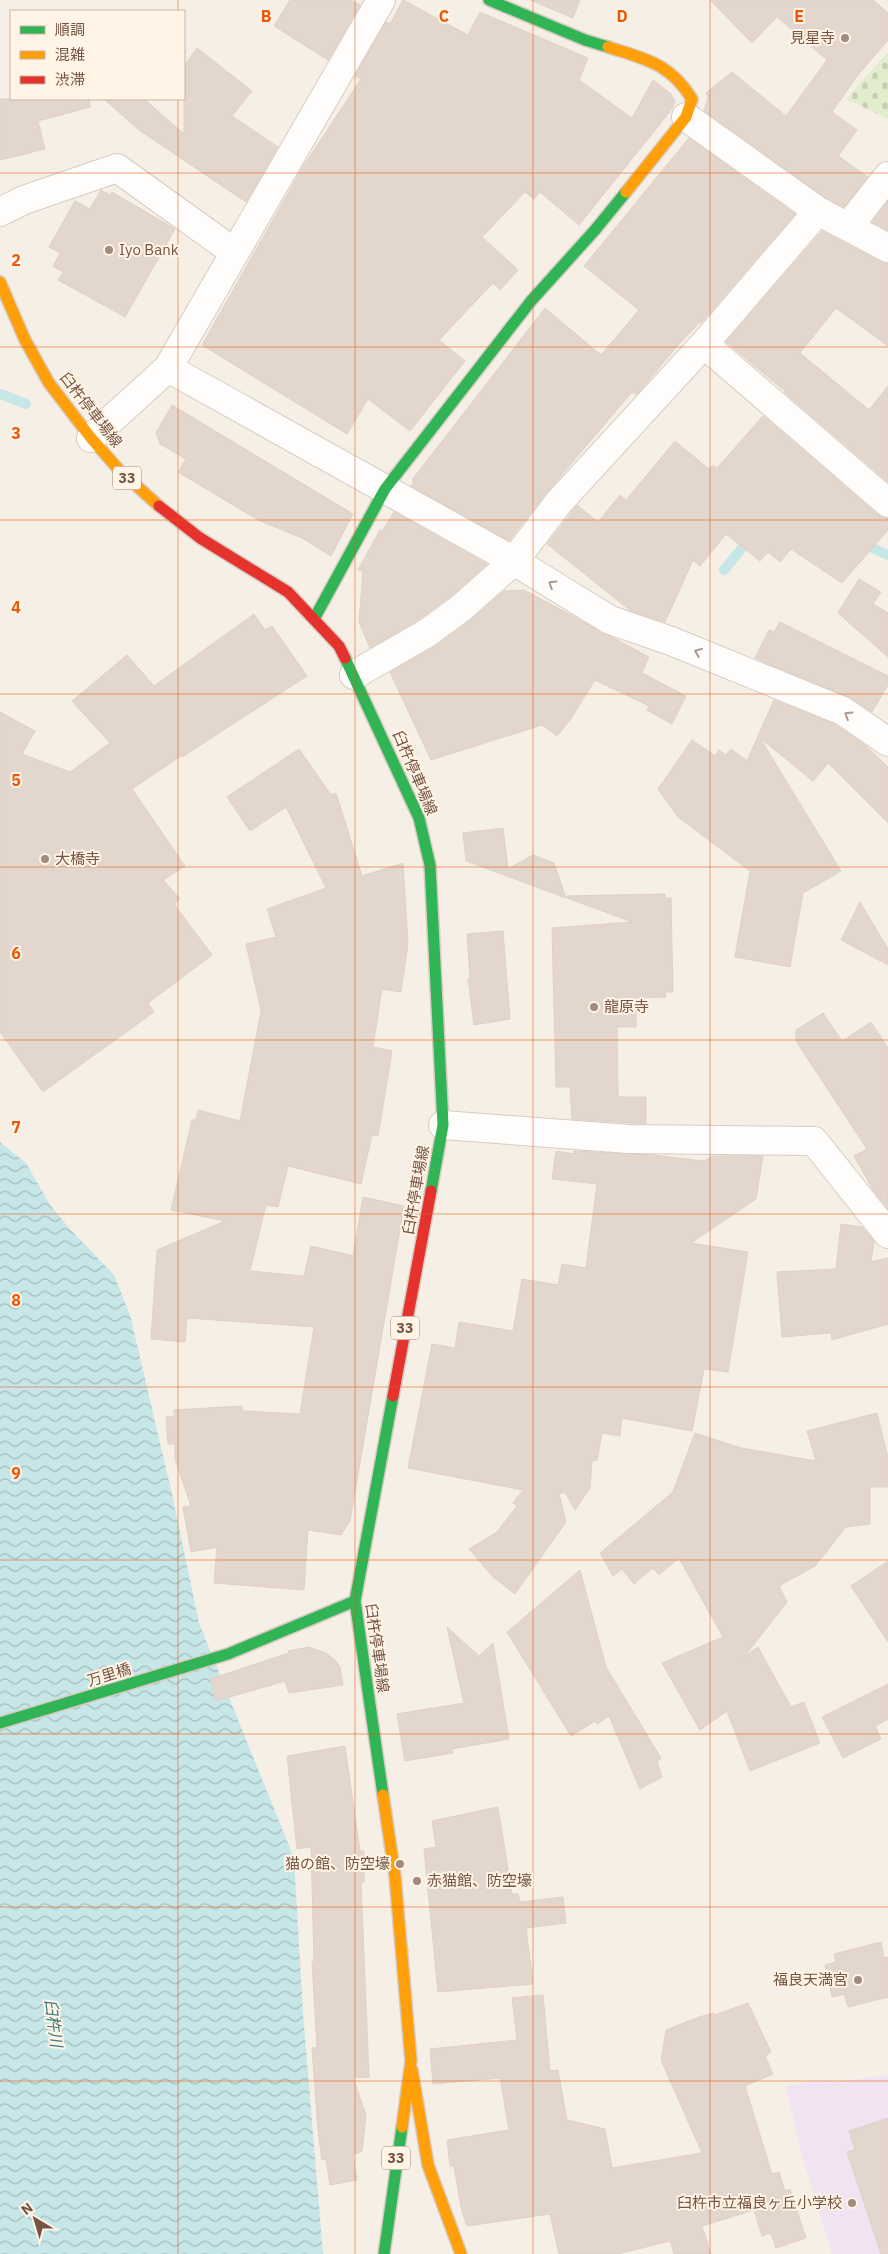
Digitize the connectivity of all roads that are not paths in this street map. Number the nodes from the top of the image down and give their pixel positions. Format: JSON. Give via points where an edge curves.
{"nodes":[{"id":1,"x":489,"y":0,"type":"edge"},
{"id":2,"x":376,"y":2,"type":"edge"},
{"id":3,"x":686,"y":117,"type":"junction"},
{"id":4,"x":888,"y":176,"type":"edge"},
{"id":5,"x":818,"y":211,"type":"junction"},
{"id":6,"x":0,"y":212,"type":"edge"},
{"id":7,"x":848,"y":227,"type":"junction"},
{"id":8,"x":888,"y":248,"type":"edge"},
{"id":9,"x":234,"y":252,"type":"junction"},
{"id":10,"x":0,"y":282,"type":"edge"},
{"id":11,"x":704,"y":344,"type":"junction"},
{"id":12,"x":168,"y":368,"type":"junction"},
{"id":13,"x":90,"y":438,"type":"junction"},
{"id":14,"x":385,"y":489,"type":"junction"},
{"id":15,"x":888,"y":503,"type":"edge"},
{"id":16,"x":514,"y":560,"type":"junction"},
{"id":17,"x":314,"y":619,"type":"junction"},
{"id":18,"x":354,"y":675,"type":"junction"},
{"id":19,"x":888,"y":742,"type":"edge"},
{"id":20,"x":443,"y":1125,"type":"junction"},
{"id":21,"x":888,"y":1234,"type":"edge"},
{"id":22,"x":355,"y":1601,"type":"junction"},
{"id":23,"x":0,"y":1723,"type":"edge"},
{"id":24,"x":411,"y":2061,"type":"junction"},
{"id":25,"x":384,"y":2254,"type":"edge"},
{"id":26,"x":461,"y":2254,"type":"edge"}],
"edges":[{"from":1,"to":3,"type":"main road","via":[[668,70],[692,98]]},
{"from":2,"to":9,"type":"street"},
{"from":3,"to":5,"type":"street"},
{"from":3,"to":14,"type":"main road","via":[[595,230],[531,301]]},
{"from":4,"to":7,"type":"street"},
{"from":5,"to":7,"type":"street"},
{"from":5,"to":11,"type":"street"},
{"from":6,"to":9,"type":"street","via":[[24,200],[117,168]]},
{"from":7,"to":8,"type":"street"},
{"from":9,"to":12,"type":"street"},
{"from":10,"to":13,"type":"main road","name":"臼杵停車場線","number":"33","via":[[25,340],[49,383]]},
{"from":11,"to":15,"type":"street"},
{"from":11,"to":16,"type":"street","via":[[559,502]]},
{"from":12,"to":13,"type":"street"},
{"from":12,"to":14,"type":"street"},
{"from":13,"to":17,"type":"main road","name":"臼杵停車場線","number":"33","via":[[149,498],[200,538],[288,592]]},
{"from":14,"to":16,"type":"street"},
{"from":14,"to":17,"type":"main road"},
{"from":16,"to":18,"type":"street","via":[[467,603],[427,633]]},
{"from":19,"to":16,"type":"street","one_way":true,"via":[[843,711],[671,641],[610,620]]},
{"from":17,"to":18,"type":"main road","name":"臼杵停車場線","number":"33","via":[[340,646]]},
{"from":18,"to":20,"type":"main road","name":"臼杵停車場線","number":"33","via":[[419,818],[430,865]]},
{"from":20,"to":21,"type":"street","via":[[629,1140],[814,1141]]},
{"from":20,"to":22,"type":"main road","name":"臼杵停車場線","number":"33"},
{"from":22,"to":23,"type":"main road","name":"万里橋","via":[[228,1654]]},
{"from":22,"to":24,"type":"main road","name":"臼杵停車場線","number":"33","via":[[395,1876]]},
{"from":24,"to":25,"type":"main road","name":"臼杵停車場線","number":"33"},
{"from":24,"to":26,"type":"main road","via":[[428,2165]]}]}
